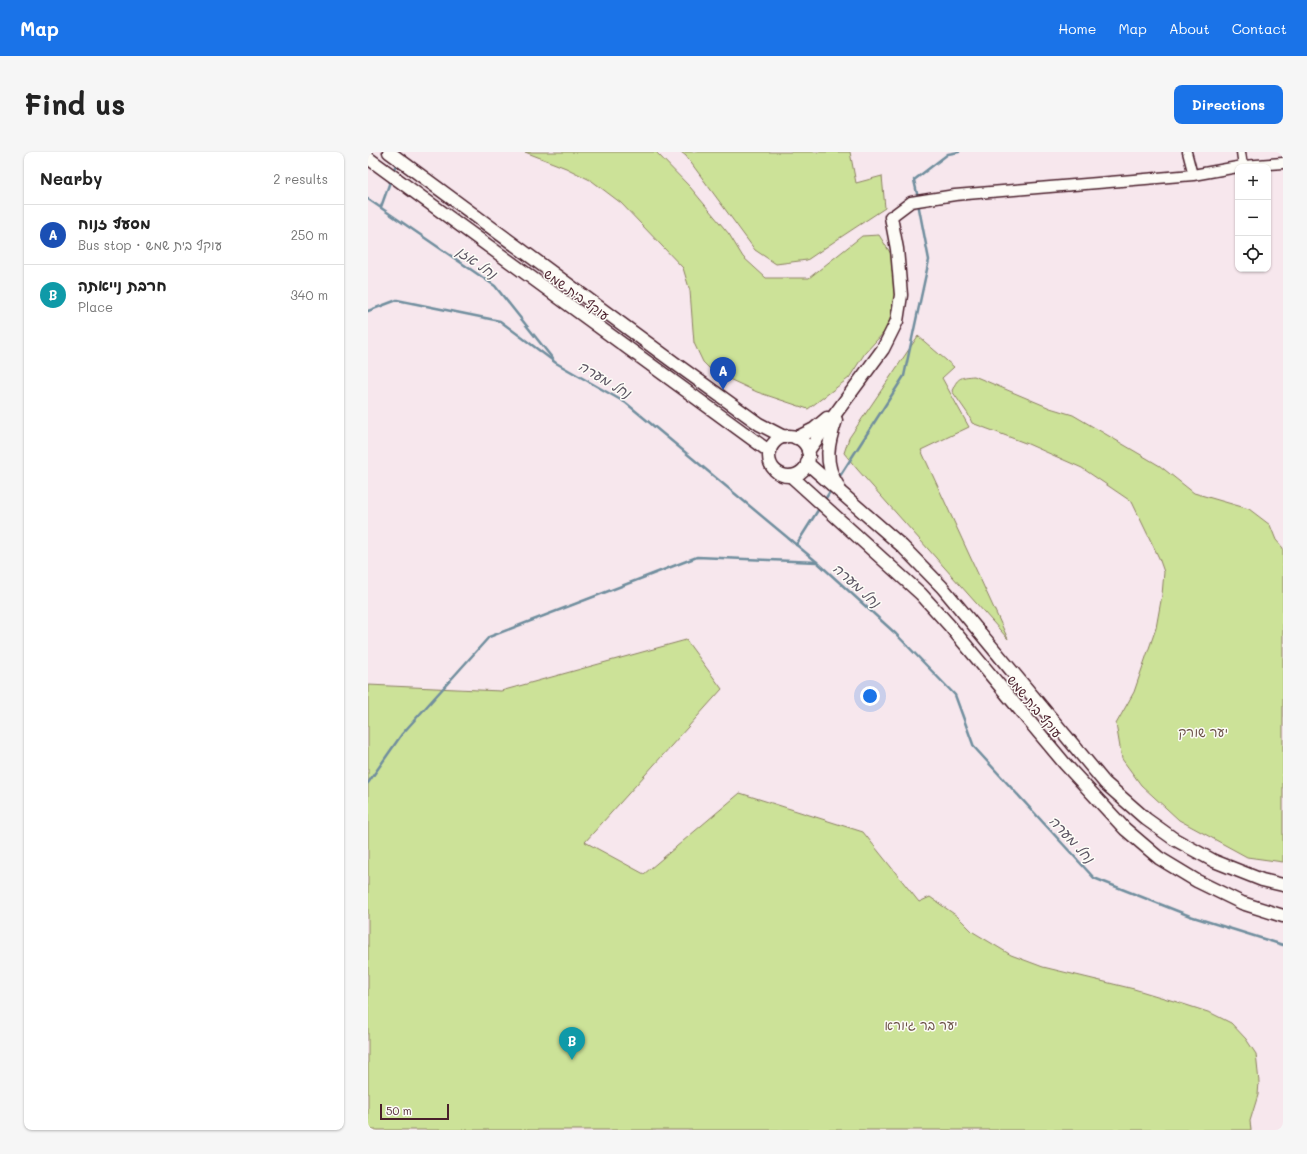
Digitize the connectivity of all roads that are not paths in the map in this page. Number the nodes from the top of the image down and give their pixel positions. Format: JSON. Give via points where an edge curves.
{"nodes":[{"id":1,"x":389,"y":152,"type":"edge"},
{"id":2,"x":1187,"y":152,"type":"edge"},
{"id":3,"x":1241,"y":152,"type":"edge"},
{"id":4,"x":368,"y":158,"type":"edge"},
{"id":5,"x":1283,"y":163,"type":"edge"},
{"id":6,"x":1243,"y":164,"type":"edge"},
{"id":7,"x":1270,"y":164,"type":"edge"},
{"id":8,"x":1235,"y":167,"type":"edge"},
{"id":9,"x":1193,"y":175,"type":"junction"},
{"id":10,"x":891,"y":217,"type":"joint"},
{"id":11,"x":841,"y":407,"type":"junction"},
{"id":12,"x":790,"y":438,"type":"junction"},
{"id":13,"x":770,"y":452,"type":"junction"},
{"id":14,"x":808,"y":457,"type":"junction"},
{"id":15,"x":791,"y":476,"type":"junction"},
{"id":16,"x":844,"y":496,"type":"junction"},
{"id":17,"x":1283,"y":885,"type":"edge"},
{"id":18,"x":1283,"y":916,"type":"edge"}],
"edges":[{"from":1,"to":12,"type":"main road","name":"עוקף בית שמש","via":[[759,424]]},
{"from":2,"to":9,"type":"street"},
{"from":3,"to":6,"type":"street"},
{"from":4,"to":13,"type":"main road","name":"עוקף בית שמש"},
{"from":5,"to":7,"type":"street"},
{"from":8,"to":9,"type":"street"},
{"from":9,"to":10,"type":"street","via":[[911,202]]},
{"from":10,"to":11,"type":"main road","via":[[901,295],[897,321],[883,349]]},
{"from":11,"to":12,"type":"main road","via":[[814,429]]},
{"from":11,"to":14,"type":"main road"},
{"from":11,"to":16,"type":"main road","via":[[830,436],[828,466],[832,478]]},
{"from":12,"to":13,"type":"main road","via":[[775,442]]},
{"from":12,"to":14,"type":"main road","via":[[801,441]]},
{"from":13,"to":15,"type":"main road","via":[[773,469],[784,476]]},
{"from":14,"to":15,"type":"main road","via":[[801,472]]},
{"from":14,"to":16,"type":"main road","name":"עוקף בית שמש"},
{"from":15,"to":18,"type":"main road","name":"עוקף בית שמש","via":[[921,594],[1065,764],[1125,829],[1159,858],[1197,881],[1242,903]]},
{"from":16,"to":17,"type":"main road","name":"עוקף בית שמש","via":[[902,546],[942,587],[1105,783],[1146,819],[1174,839],[1214,861],[1262,880]]}]}
